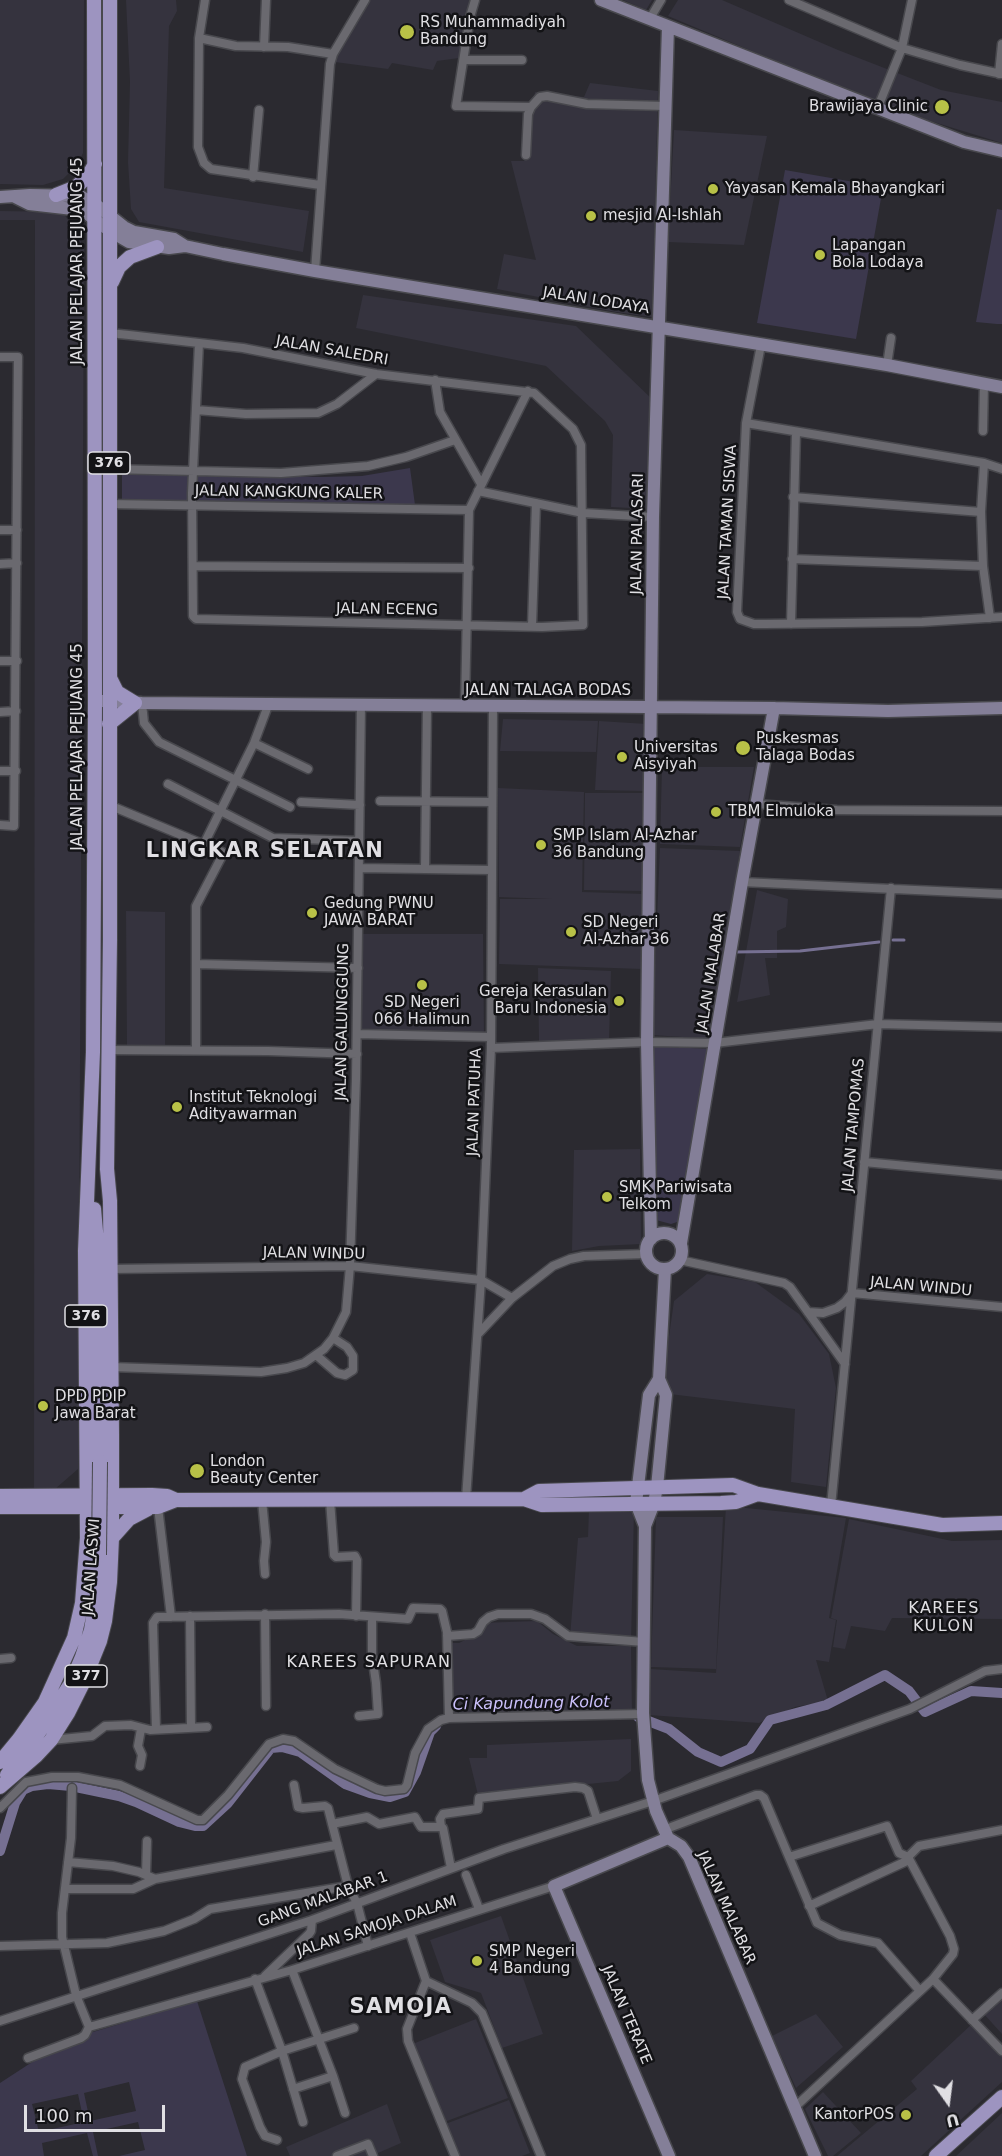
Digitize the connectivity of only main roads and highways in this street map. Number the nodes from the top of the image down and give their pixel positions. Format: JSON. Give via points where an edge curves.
{"nodes":[{"id":1,"x":94,"y":0,"type":"edge"},
{"id":2,"x":110,"y":0,"type":"edge"},
{"id":3,"x":93,"y":56,"type":"junction"},
{"id":4,"x":108,"y":56,"type":"junction"},
{"id":5,"x":95,"y":164,"type":"junction"},
{"id":6,"x":56,"y":195,"type":"road end"},
{"id":7,"x":158,"y":247,"type":"road end"},
{"id":8,"x":110,"y":293,"type":"junction"},
{"id":9,"x":109,"y":673,"type":"junction"},
{"id":10,"x":102,"y":701,"type":"junction"},
{"id":11,"x":109,"y":724,"type":"junction"},
{"id":12,"x":90,"y":1168,"type":"junction"},
{"id":13,"x":105,"y":1266,"type":"junction"},
{"id":14,"x":100,"y":1464,"type":"junction"},
{"id":15,"x":758,"y":1494,"type":"junction"},
{"id":16,"x":0,"y":1496,"type":"edge"},
{"id":17,"x":524,"y":1499,"type":"junction"},
{"id":18,"x":56,"y":1501,"type":"junction"},
{"id":19,"x":87,"y":1501,"type":"junction"},
{"id":20,"x":112,"y":1501,"type":"junction"},
{"id":21,"x":154,"y":1503,"type":"junction"},
{"id":22,"x":0,"y":1507,"type":"edge"},
{"id":23,"x":1002,"y":1523,"type":"edge"},
{"id":24,"x":112,"y":1538,"type":"junction"},
{"id":25,"x":87,"y":1539,"type":"junction"},
{"id":26,"x":99,"y":1555,"type":"joint"},
{"id":27,"x":30,"y":1743,"type":"junction"},
{"id":28,"x":0,"y":1762,"type":"edge"},
{"id":29,"x":0,"y":1768,"type":"edge"},
{"id":30,"x":0,"y":1786,"type":"edge"},
{"id":31,"x":1002,"y":2097,"type":"edge"},
{"id":32,"x":936,"y":2156,"type":"edge"}],
"edges":[{"from":1,"to":3,"type":"main road","name":"JALAN PELAJAR PEJUANG 45","number":"376"},
{"from":2,"to":4,"type":"main road","name":"JALAN PELAJAR PEJUANG 45","number":"376"},
{"from":3,"to":4,"type":"main road","via":[[100,63]]},
{"from":3,"to":5,"type":"main road","name":"JALAN PELAJAR PEJUANG 45","number":"376"},
{"from":4,"to":8,"type":"main road","name":"JALAN PELAJAR PEJUANG 45","number":"376"},
{"from":5,"to":6,"type":"main road","via":[[76,187]]},
{"from":5,"to":10,"type":"main road","name":"JALAN PELAJAR PEJUANG 45","number":"376"},
{"from":7,"to":8,"type":"main road","via":[[130,257],[119,267]]},
{"from":8,"to":9,"type":"main road","name":"JALAN PELAJAR PEJUANG 45","number":"376"},
{"from":9,"to":10,"type":"main road","name":"JALAN PELAJAR PEJUANG 45","number":"376"},
{"from":9,"to":11,"type":"main road","via":[[117,692],[139,703]]},
{"from":10,"to":11,"type":"main road","name":"JALAN PELAJAR PEJUANG 45","number":"376"},
{"from":10,"to":12,"type":"main road","name":"JALAN PELAJAR PEJUANG 45","number":"376"},
{"from":11,"to":13,"type":"main road","name":"JALAN PELAJAR PEJUANG 45","number":"376"},
{"from":12,"to":13,"type":"main road","number":"376"},
{"from":12,"to":14,"type":"main road","name":"JALAN PELAJAR PEJUANG 45","number":"376","via":[[85,1251]]},
{"from":13,"to":14,"type":"main road","number":"376"},
{"from":13,"to":14,"type":"main road","name":"JALAN PELAJAR PEJUANG 45","number":"376","via":[[111,1367]]},
{"from":14,"to":18,"type":"main road"},
{"from":14,"to":19,"type":"main road","name":"JALAN PELAJAR PEJUANG 45","number":"376"},
{"from":14,"to":20,"type":"main road","name":"JALAN PELAJAR PEJUANG 45","number":"376"},
{"from":14,"to":21,"type":"main road"},
{"from":14,"to":26,"type":"main road","number":"376","bridge":true},
{"from":15,"to":17,"type":"main road","via":[[736,1502],[542,1504]]},
{"from":15,"to":17,"type":"main road","via":[[733,1485],[539,1491]]},
{"from":15,"to":23,"type":"main road","via":[[942,1525]]},
{"from":16,"to":18,"type":"main road"},
{"from":17,"to":21,"type":"main road","via":[[176,1500],[167,1496]]},
{"from":18,"to":19,"type":"main road"},
{"from":18,"to":22,"type":"main road"},
{"from":18,"to":25,"type":"main road","via":[[80,1523]]},
{"from":19,"to":20,"type":"main road"},
{"from":19,"to":25,"type":"main road","name":"JALAN LASWI","number":"377"},
{"from":20,"to":21,"type":"main road"},
{"from":20,"to":24,"type":"main road","name":"JALAN LASWI","number":"377"},
{"from":21,"to":24,"type":"main road","via":[[129,1519]]},
{"from":24,"to":30,"type":"main road","name":"JALAN LASWI","number":"377","via":[[105,1622],[83,1683],[55,1739]]},
{"from":25,"to":28,"type":"main road","name":"JALAN LASWI","number":"377","via":[[82,1603],[74,1638],[45,1702]]},
{"from":26,"to":27,"type":"main road","number":"377","via":[[97,1594],[82,1657],[71,1683]]},
{"from":27,"to":29,"type":"main road","number":"377"},
{"from":27,"to":30,"type":"main road","number":"377"},
{"from":31,"to":32,"type":"main road"}]}
